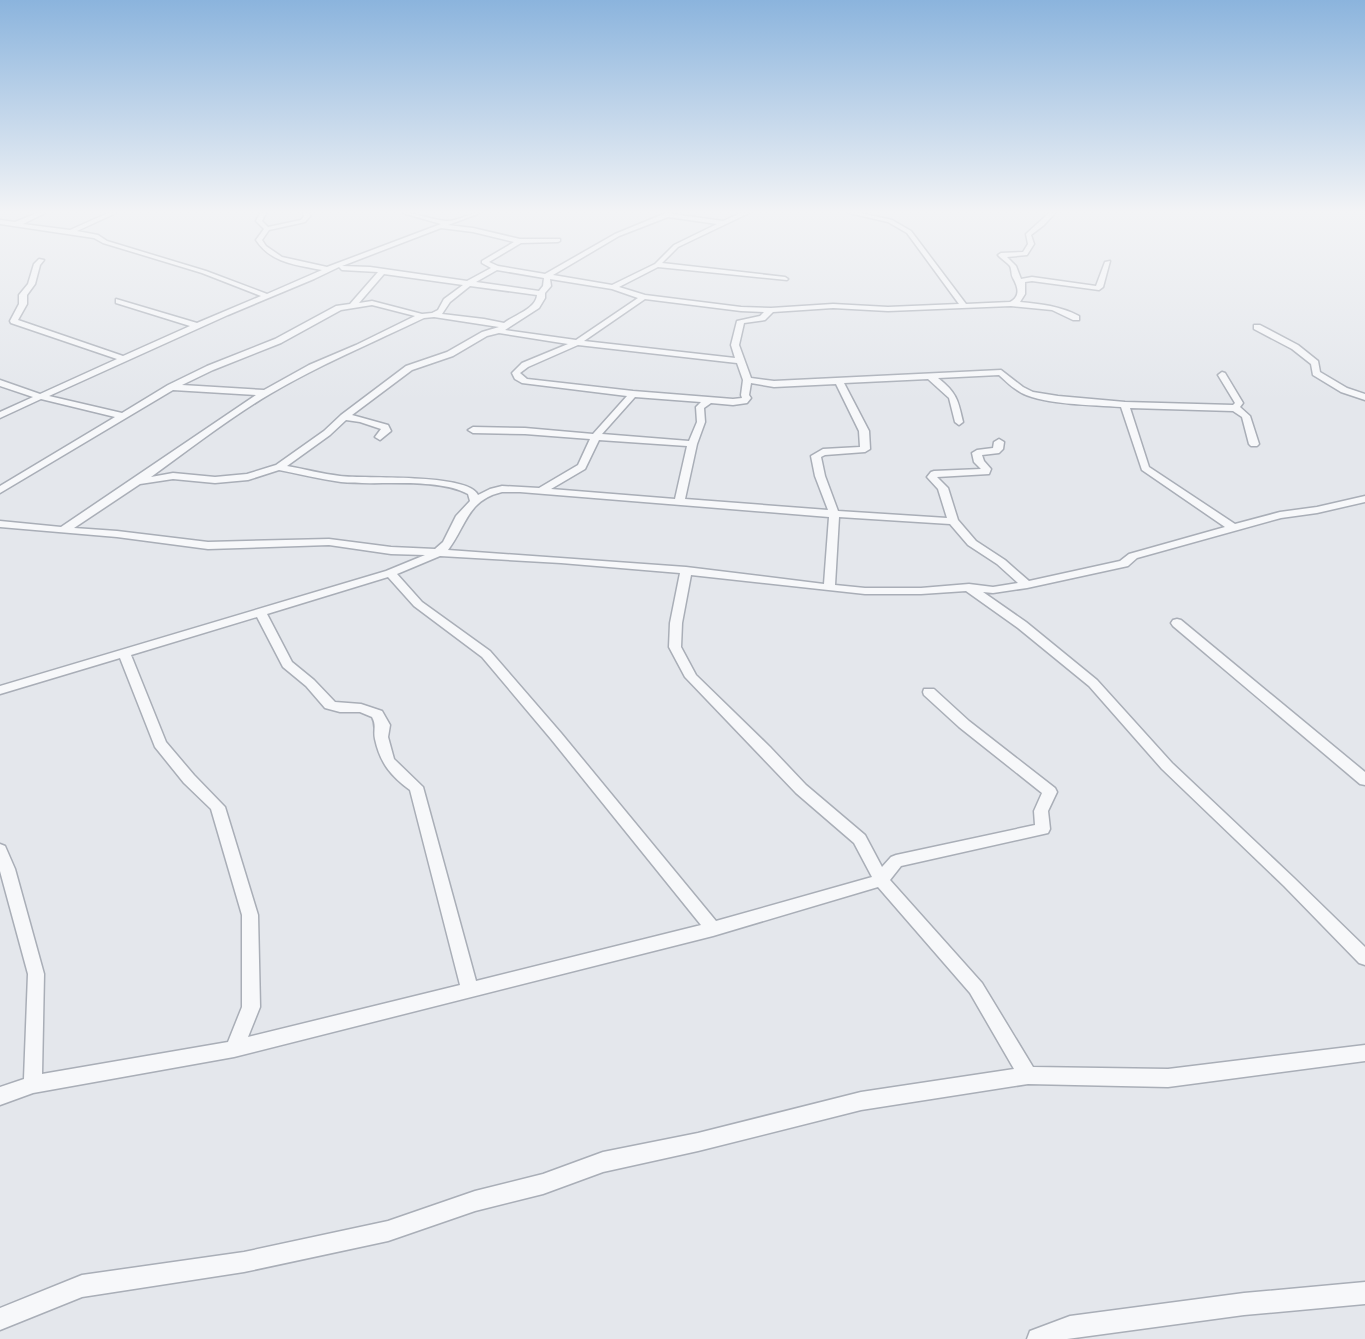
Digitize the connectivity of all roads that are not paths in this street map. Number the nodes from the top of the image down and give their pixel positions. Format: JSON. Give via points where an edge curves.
{"nodes":[{"id":1,"x":34,"y":275,"type":"edge"},
{"id":2,"x":213,"y":275,"type":"edge"},
{"id":3,"x":313,"y":275,"type":"edge"},
{"id":4,"x":379,"y":275,"type":"edge"},
{"id":5,"x":410,"y":275,"type":"edge"},
{"id":6,"x":483,"y":275,"type":"edge"},
{"id":7,"x":544,"y":275,"type":"edge"},
{"id":8,"x":637,"y":275,"type":"edge"},
{"id":9,"x":753,"y":275,"type":"edge"},
{"id":10,"x":941,"y":275,"type":"edge"},
{"id":11,"x":1016,"y":275,"type":"edge"},
{"id":12,"x":1103,"y":275,"type":"edge"},
{"id":13,"x":547,"y":276,"type":"junction"},
{"id":14,"x":561,"y":279,"type":"junction"},
{"id":15,"x":785,"y":279,"type":"dead end"},
{"id":16,"x":469,"y":283,"type":"junction"},
{"id":17,"x":1021,"y":284,"type":"junction"},
{"id":18,"x":548,"y":286,"type":"junction"},
{"id":19,"x":613,"y":287,"type":"junction"},
{"id":20,"x":541,"y":293,"type":"junction"},
{"id":21,"x":267,"y":296,"type":"junction"},
{"id":22,"x":644,"y":297,"type":"junction"},
{"id":23,"x":119,"y":301,"type":"dead end"},
{"id":24,"x":354,"y":304,"type":"junction"},
{"id":25,"x":1012,"y":304,"type":"junction"},
{"id":26,"x":964,"y":306,"type":"junction"},
{"id":27,"x":771,"y":310,"type":"junction"},
{"id":28,"x":434,"y":315,"type":"junction"},
{"id":29,"x":422,"y":316,"type":"junction"},
{"id":30,"x":1076,"y":318,"type":"dead end"},
{"id":31,"x":198,"y":326,"type":"junction"},
{"id":32,"x":1257,"y":327,"type":"dead end"},
{"id":33,"x":502,"y":328,"type":"junction"},
{"id":34,"x":577,"y":343,"type":"junction"},
{"id":35,"x":124,"y":359,"type":"junction"},
{"id":36,"x":739,"y":361,"type":"junction"},
{"id":37,"x":1222,"y":375,"type":"dead end"},
{"id":38,"x":930,"y":376,"type":"junction"},
{"id":39,"x":747,"y":380,"type":"junction"},
{"id":40,"x":839,"y":381,"type":"junction"},
{"id":41,"x":0,"y":383,"type":"edge"},
{"id":42,"x":171,"y":387,"type":"junction"},
{"id":43,"x":265,"y":393,"type":"junction"},
{"id":44,"x":633,"y":394,"type":"junction"},
{"id":45,"x":42,"y":397,"type":"junction"},
{"id":46,"x":1365,"y":397,"type":"edge"},
{"id":47,"x":709,"y":400,"type":"junction"},
{"id":48,"x":1125,"y":405,"type":"junction"},
{"id":49,"x":1236,"y":408,"type":"junction"},
{"id":50,"x":0,"y":415,"type":"edge"},
{"id":51,"x":124,"y":416,"type":"junction"},
{"id":52,"x":344,"y":417,"type":"junction"},
{"id":53,"x":959,"y":422,"type":"dead end"},
{"id":54,"x":473,"y":430,"type":"dead end"},
{"id":55,"x":596,"y":436,"type":"junction"},
{"id":56,"x":380,"y":437,"type":"dead end"},
{"id":57,"x":999,"y":442,"type":"dead end"},
{"id":58,"x":692,"y":444,"type":"junction"},
{"id":59,"x":1254,"y":444,"type":"dead end"},
{"id":60,"x":279,"y":467,"type":"junction"},
{"id":61,"x":138,"y":481,"type":"junction"},
{"id":62,"x":0,"y":490,"type":"edge"},
{"id":63,"x":540,"y":491,"type":"junction"},
{"id":64,"x":1365,"y":499,"type":"edge"},
{"id":65,"x":475,"y":501,"type":"junction"},
{"id":66,"x":680,"y":501,"type":"junction"},
{"id":67,"x":834,"y":514,"type":"junction"},
{"id":68,"x":953,"y":521,"type":"junction"},
{"id":69,"x":0,"y":524,"type":"edge"},
{"id":70,"x":1233,"y":528,"type":"junction"},
{"id":71,"x":64,"y":529,"type":"junction"},
{"id":72,"x":440,"y":551,"type":"junction"},
{"id":73,"x":686,"y":570,"type":"junction"},
{"id":74,"x":390,"y":573,"type":"junction"},
{"id":75,"x":1027,"y":585,"type":"junction"},
{"id":76,"x":969,"y":587,"type":"junction"},
{"id":77,"x":829,"y":588,"type":"junction"},
{"id":78,"x":260,"y":612,"type":"junction"},
{"id":79,"x":1177,"y":623,"type":"dead end"},
{"id":80,"x":124,"y":652,"type":"junction"},
{"id":81,"x":0,"y":690,"type":"edge"},
{"id":82,"x":929,"y":692,"type":"dead end"},
{"id":83,"x":1365,"y":780,"type":"edge"},
{"id":84,"x":0,"y":850,"type":"edge"},
{"id":85,"x":880,"y":880,"type":"junction"},
{"id":86,"x":713,"y":928,"type":"junction"},
{"id":87,"x":1365,"y":958,"type":"edge"},
{"id":88,"x":470,"y":991,"type":"junction"},
{"id":89,"x":234,"y":1049,"type":"junction"},
{"id":90,"x":1365,"y":1053,"type":"edge"},
{"id":91,"x":1028,"y":1075,"type":"junction"},
{"id":92,"x":33,"y":1084,"type":"junction"},
{"id":93,"x":0,"y":1096,"type":"edge"},
{"id":94,"x":1365,"y":1293,"type":"edge"},
{"id":95,"x":0,"y":1319,"type":"edge"},
{"id":96,"x":1038,"y":1339,"type":"edge"}],
"edges":[{"from":1,"to":35,"type":"street","via":[[14,321]]},
{"from":2,"to":21,"type":"street"},
{"from":3,"to":21,"type":"street"},
{"from":4,"to":24,"type":"street"},
{"from":5,"to":16,"type":"street"},
{"from":6,"to":16,"type":"street"},
{"from":7,"to":13,"type":"street"},
{"from":8,"to":19,"type":"street"},
{"from":9,"to":15,"type":"street"},
{"from":10,"to":26,"type":"street"},
{"from":11,"to":17,"type":"street"},
{"from":12,"to":17,"type":"street","via":[[1096,288],[1032,279]]},
{"from":13,"to":14,"type":"street"},
{"from":13,"to":18,"type":"street"},
{"from":14,"to":18,"type":"street"},
{"from":14,"to":19,"type":"street"},
{"from":16,"to":20,"type":"street"},
{"from":16,"to":28,"type":"street"},
{"from":17,"to":25,"type":"street","via":[[1021,294]]},
{"from":18,"to":20,"type":"street"},
{"from":19,"to":22,"type":"street"},
{"from":20,"to":33,"type":"street","via":[[536,306]]},
{"from":21,"to":31,"type":"street"},
{"from":22,"to":27,"type":"street"},
{"from":22,"to":34,"type":"street"},
{"from":23,"to":31,"type":"street"},
{"from":24,"to":29,"type":"street","via":[[372,303]]},
{"from":24,"to":42,"type":"street"},
{"from":25,"to":26,"type":"street"},
{"from":25,"to":30,"type":"street","via":[[1044,306],[1068,312]]},
{"from":26,"to":27,"type":"street","via":[[888,309],[832,306]]},
{"from":27,"to":36,"type":"street","via":[[762,318],[741,321],[735,345]]},
{"from":28,"to":29,"type":"street"},
{"from":28,"to":33,"type":"street","via":[[484,320]]},
{"from":29,"to":43,"type":"street","via":[[312,367]]},
{"from":31,"to":35,"type":"street"},
{"from":32,"to":46,"type":"street","via":[[1295,346],[1315,363],[1316,373],[1344,390]]},
{"from":33,"to":34,"type":"street"},
{"from":33,"to":52,"type":"street","via":[[450,354],[409,368]]},
{"from":34,"to":36,"type":"street"},
{"from":34,"to":44,"type":"street","via":[[525,365],[516,373],[518,377]]},
{"from":35,"to":45,"type":"street"},
{"from":36,"to":39,"type":"street"},
{"from":37,"to":49,"type":"street","via":[[1239,403]]},
{"from":38,"to":40,"type":"street"},
{"from":38,"to":48,"type":"street","via":[[1001,372],[1031,394]]},
{"from":38,"to":53,"type":"street","via":[[940,383],[955,403]]},
{"from":39,"to":40,"type":"street","via":[[774,384]]},
{"from":39,"to":47,"type":"street","via":[[744,402]]},
{"from":40,"to":67,"type":"street","via":[[864,431],[866,446],[861,450],[822,452],[816,456]]},
{"from":41,"to":45,"type":"street"},
{"from":42,"to":43,"type":"street"},
{"from":42,"to":51,"type":"street"},
{"from":43,"to":61,"type":"street"},
{"from":44,"to":47,"type":"street"},
{"from":44,"to":55,"type":"street"},
{"from":45,"to":50,"type":"street"},
{"from":45,"to":51,"type":"street"},
{"from":47,"to":58,"type":"street","via":[[700,407],[701,422]]},
{"from":48,"to":49,"type":"street"},
{"from":48,"to":70,"type":"street","via":[[1145,468]]},
{"from":49,"to":59,"type":"street","via":[[1246,416]]},
{"from":51,"to":62,"type":"street"},
{"from":52,"to":56,"type":"street","via":[[385,427],[386,431]]},
{"from":52,"to":60,"type":"street"},
{"from":54,"to":55,"type":"street"},
{"from":55,"to":58,"type":"street"},
{"from":55,"to":63,"type":"street","via":[[582,467]]},
{"from":57,"to":68,"type":"street","via":[[996,451],[978,453],[979,462],[986,472],[941,473],[932,477],[943,488]]},
{"from":58,"to":66,"type":"street"},
{"from":60,"to":61,"type":"street","via":[[248,477],[215,480],[173,476]]},
{"from":60,"to":65,"type":"street","via":[[341,479],[430,482],[463,487],[472,492]]},
{"from":61,"to":71,"type":"street"},
{"from":63,"to":65,"type":"street","via":[[500,488],[488,491]]},
{"from":63,"to":66,"type":"street"},
{"from":64,"to":70,"type":"street","via":[[1280,514]]},
{"from":65,"to":72,"type":"street","via":[[458,520],[450,540]]},
{"from":66,"to":67,"type":"street"},
{"from":67,"to":68,"type":"street"},
{"from":67,"to":77,"type":"street"},
{"from":68,"to":75,"type":"street","via":[[972,544]]},
{"from":69,"to":71,"type":"street"},
{"from":70,"to":75,"type":"street","via":[[1133,556],[1124,564]]},
{"from":71,"to":72,"type":"street","via":[[219,546],[330,542],[398,551]]},
{"from":72,"to":73,"type":"street"},
{"from":72,"to":74,"type":"street"},
{"from":73,"to":77,"type":"street"},
{"from":73,"to":85,"type":"street","via":[[675,647],[691,676],[801,789],[860,839]]},
{"from":74,"to":78,"type":"street"},
{"from":74,"to":86,"type":"street","via":[[418,604],[486,654]]},
{"from":75,"to":76,"type":"street","via":[[993,590]]},
{"from":76,"to":77,"type":"street","via":[[920,591]]},
{"from":76,"to":87,"type":"street","via":[[1093,683],[1167,766]]},
{"from":78,"to":80,"type":"street"},
{"from":78,"to":88,"type":"street","via":[[287,664],[322,698],[340,708],[360,708],[377,714],[383,725],[381,737],[388,761],[416,787]]},
{"from":79,"to":83,"type":"street"},
{"from":80,"to":81,"type":"street"},
{"from":80,"to":89,"type":"street","via":[[160,744],[218,808],[250,914],[251,1007]]},
{"from":82,"to":85,"type":"street","via":[[1050,792],[1041,810],[1043,829],[896,861]]},
{"from":84,"to":92,"type":"street","via":[[36,974]]},
{"from":85,"to":86,"type":"street"},
{"from":85,"to":91,"type":"street","via":[[976,988]]},
{"from":86,"to":88,"type":"street"},
{"from":88,"to":89,"type":"street"},
{"from":89,"to":92,"type":"street"},
{"from":90,"to":91,"type":"street","via":[[1168,1078]]},
{"from":91,"to":95,"type":"street","via":[[861,1101],[786,1118],[698,1142],[603,1162],[543,1184],[475,1201],[388,1230],[244,1262],[82,1286]]},
{"from":92,"to":93,"type":"street"},
{"from":94,"to":96,"type":"street","via":[[1244,1304],[1070,1327]]}]}
